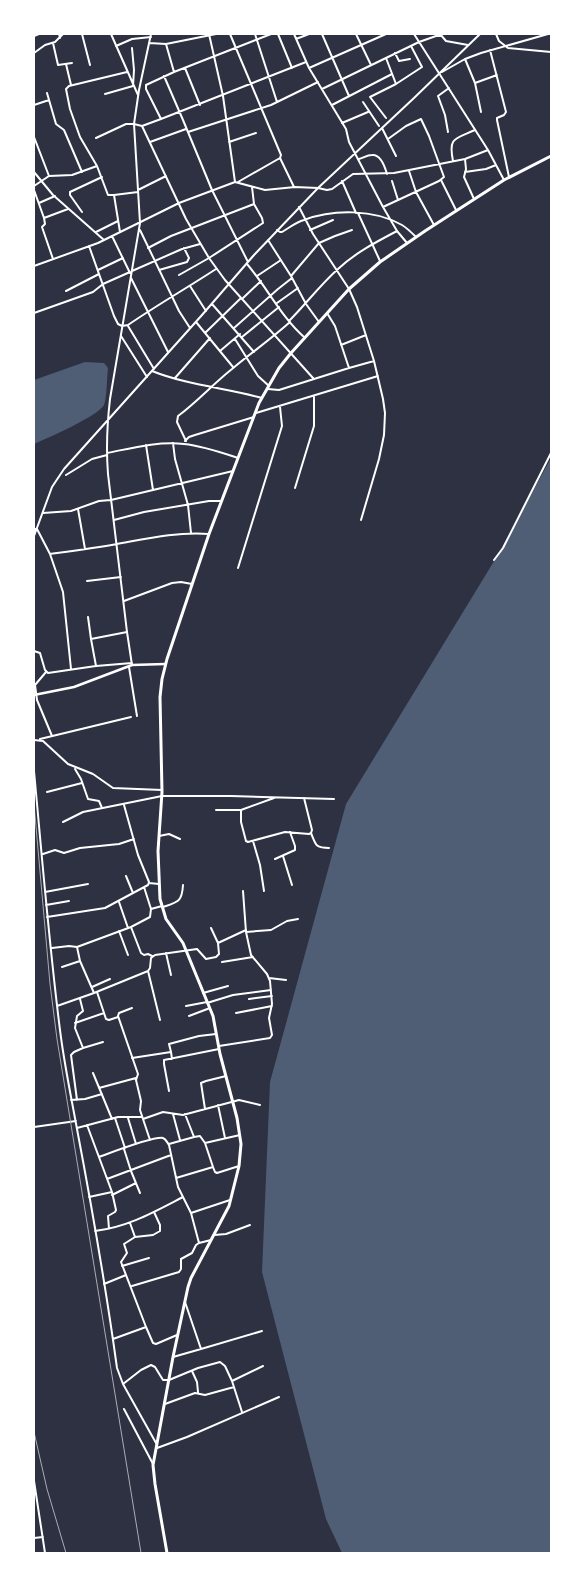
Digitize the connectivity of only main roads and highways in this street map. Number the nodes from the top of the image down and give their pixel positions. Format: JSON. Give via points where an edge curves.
{"nodes":[{"id":1,"x":551,"y":156,"type":"edge"},
{"id":2,"x":165,"y":664,"type":"junction"},
{"id":3,"x":34,"y":695,"type":"edge"},
{"id":4,"x":167,"y":1553,"type":"edge"}],
"edges":[{"from":1,"to":2,"type":"main road","via":[[504,180],[380,262],[349,289],[290,353],[262,398],[255,415],[209,534]]},
{"from":2,"to":3,"type":"main road","via":[[132,664],[74,687]]},
{"from":2,"to":4,"type":"main road","via":[[160,697],[162,796],[159,884],[162,907],[166,919],[180,937],[210,1008],[233,1101],[241,1149],[230,1200],[191,1278],[184,1299],[156,1444],[153,1465]]}]}
